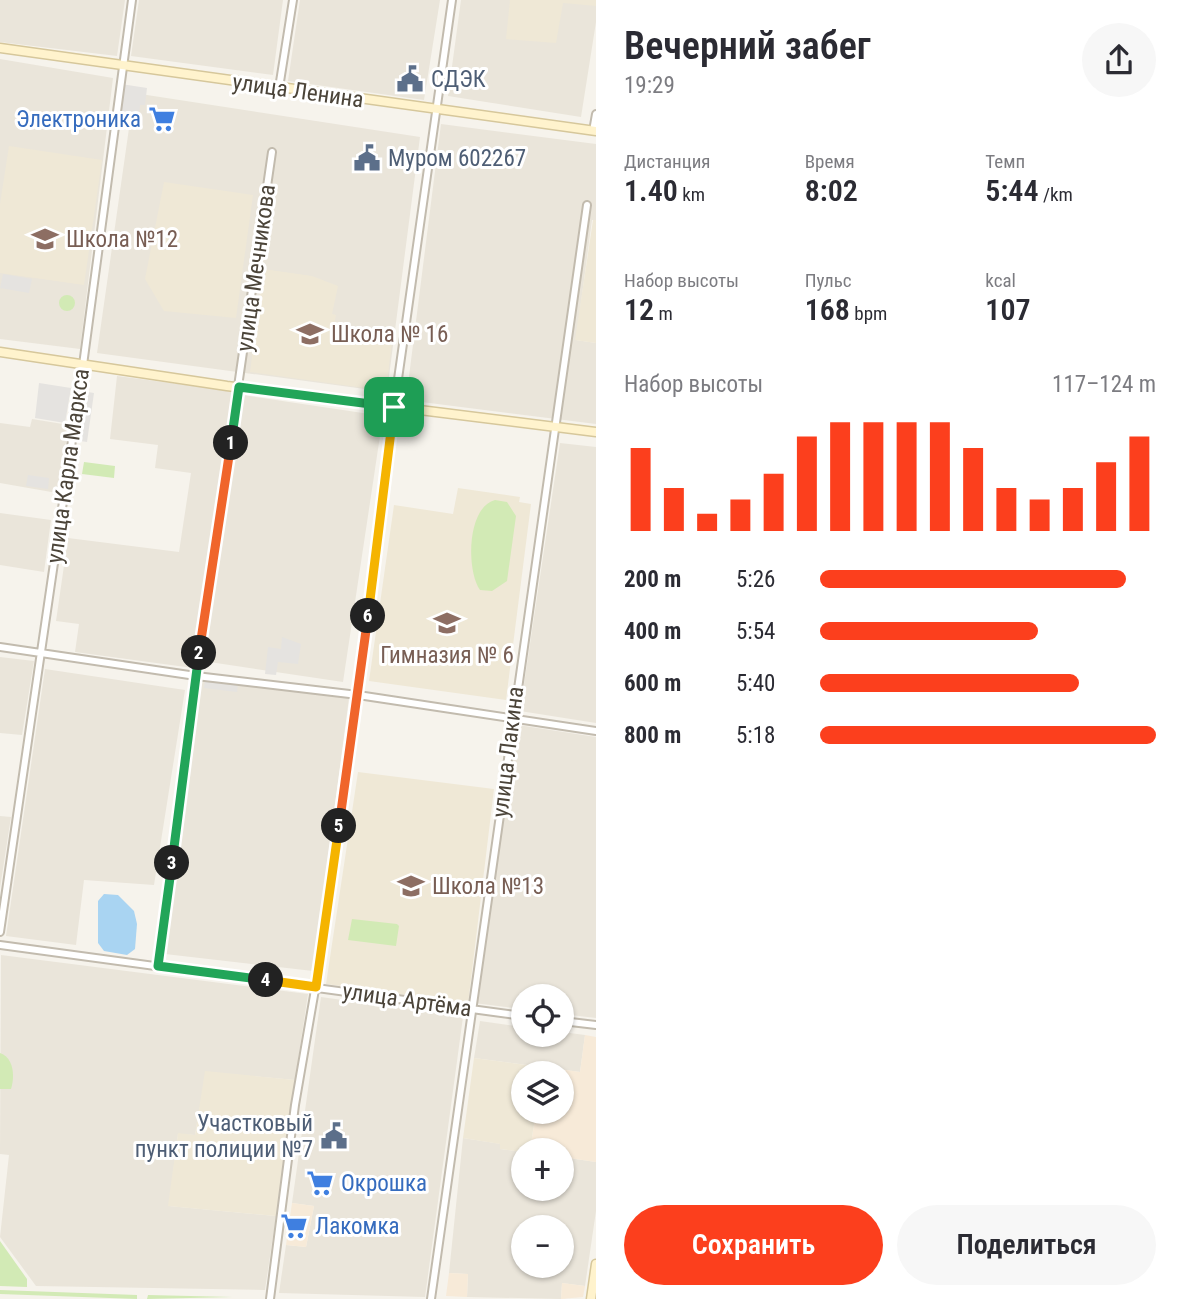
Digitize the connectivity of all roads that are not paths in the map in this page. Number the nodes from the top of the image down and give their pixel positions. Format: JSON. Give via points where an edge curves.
{"nodes":[{"id":1,"x":132,"y":0,"type":"edge"},
{"id":2,"x":293,"y":0,"type":"edge"},
{"id":3,"x":452,"y":0,"type":"edge"},
{"id":4,"x":0,"y":48,"type":"edge"},
{"id":5,"x":123,"y":67,"type":"junction"},
{"id":6,"x":279,"y":88,"type":"junction"},
{"id":7,"x":437,"y":110,"type":"junction"},
{"id":8,"x":596,"y":114,"type":"edge"},
{"id":9,"x":595,"y":131,"type":"edge"},
{"id":10,"x":272,"y":152,"type":"dead end"},
{"id":11,"x":587,"y":205,"type":"dead end"},
{"id":12,"x":0,"y":352,"type":"edge"},
{"id":13,"x":83,"y":365,"type":"junction"},
{"id":14,"x":239,"y":387,"type":"junction"},
{"id":15,"x":394,"y":407,"type":"junction"},
{"id":16,"x":553,"y":426,"type":"junction"},
{"id":17,"x":596,"y":432,"type":"edge"},
{"id":18,"x":0,"y":647,"type":"edge"},
{"id":19,"x":41,"y":652,"type":"junction"},
{"id":20,"x":196,"y":677,"type":"junction"},
{"id":21,"x":358,"y":695,"type":"junction"},
{"id":22,"x":511,"y":719,"type":"junction"},
{"id":23,"x":596,"y":732,"type":"edge"},
{"id":24,"x":0,"y":932,"type":"edge"},
{"id":25,"x":0,"y":944,"type":"edge"},
{"id":26,"x":158,"y":966,"type":"junction"},
{"id":27,"x":316,"y":987,"type":"junction"},
{"id":28,"x":471,"y":1009,"type":"junction"},
{"id":29,"x":511,"y":1014,"type":"edge"},
{"id":30,"x":574,"y":1022,"type":"edge"},
{"id":31,"x":596,"y":1025,"type":"edge"},
{"id":32,"x":596,"y":1264,"type":"edge"},
{"id":33,"x":270,"y":1299,"type":"edge"},
{"id":34,"x":431,"y":1299,"type":"edge"},
{"id":35,"x":591,"y":1299,"type":"edge"}],
"edges":[{"from":1,"to":5,"type":"street","name":"улица Карла Маркса"},
{"from":2,"to":6,"type":"street"},
{"from":3,"to":7,"type":"street"},
{"from":4,"to":5,"type":"street","name":"улица Ленина"},
{"from":5,"to":6,"type":"street","name":"улица Ленина"},
{"from":5,"to":13,"type":"street","name":"улица Карла Маркса"},
{"from":6,"to":7,"type":"street","name":"улица Ленина"},
{"from":7,"to":9,"type":"street","name":"улица Ленина"},
{"from":7,"to":15,"type":"street"},
{"from":8,"to":9,"type":"street"},
{"from":10,"to":14,"type":"street","name":"улица Мечникова"},
{"from":11,"to":16,"type":"street","name":"улица Лакина"},
{"from":12,"to":13,"type":"street"},
{"from":13,"to":14,"type":"street"},
{"from":13,"to":19,"type":"street","name":"улица Карла Маркса"},
{"from":14,"to":15,"type":"street"},
{"from":14,"to":20,"type":"street","name":"улица Мечникова"},
{"from":15,"to":16,"type":"street"},
{"from":15,"to":21,"type":"street"},
{"from":16,"to":17,"type":"street"},
{"from":16,"to":22,"type":"street","name":"улица Лакина"},
{"from":18,"to":19,"type":"street"},
{"from":19,"to":20,"type":"street"},
{"from":19,"to":24,"type":"street","name":"улица Карла Маркса"},
{"from":20,"to":21,"type":"street"},
{"from":20,"to":26,"type":"street","name":"улица Мечникова"},
{"from":21,"to":22,"type":"street"},
{"from":21,"to":27,"type":"street"},
{"from":22,"to":23,"type":"street"},
{"from":22,"to":28,"type":"street","name":"улица Лакина"},
{"from":25,"to":26,"type":"street","name":"улица Артёма"},
{"from":26,"to":27,"type":"street","name":"улица Артёма"},
{"from":27,"to":28,"type":"street","name":"улица Артёма"},
{"from":27,"to":33,"type":"street","via":[[295,1105]]},
{"from":28,"to":29,"type":"street","name":"улица Артёма"},
{"from":28,"to":34,"type":"street","name":"улица Лакина"},
{"from":30,"to":31,"type":"street"},
{"from":32,"to":35,"type":"street"}]}
